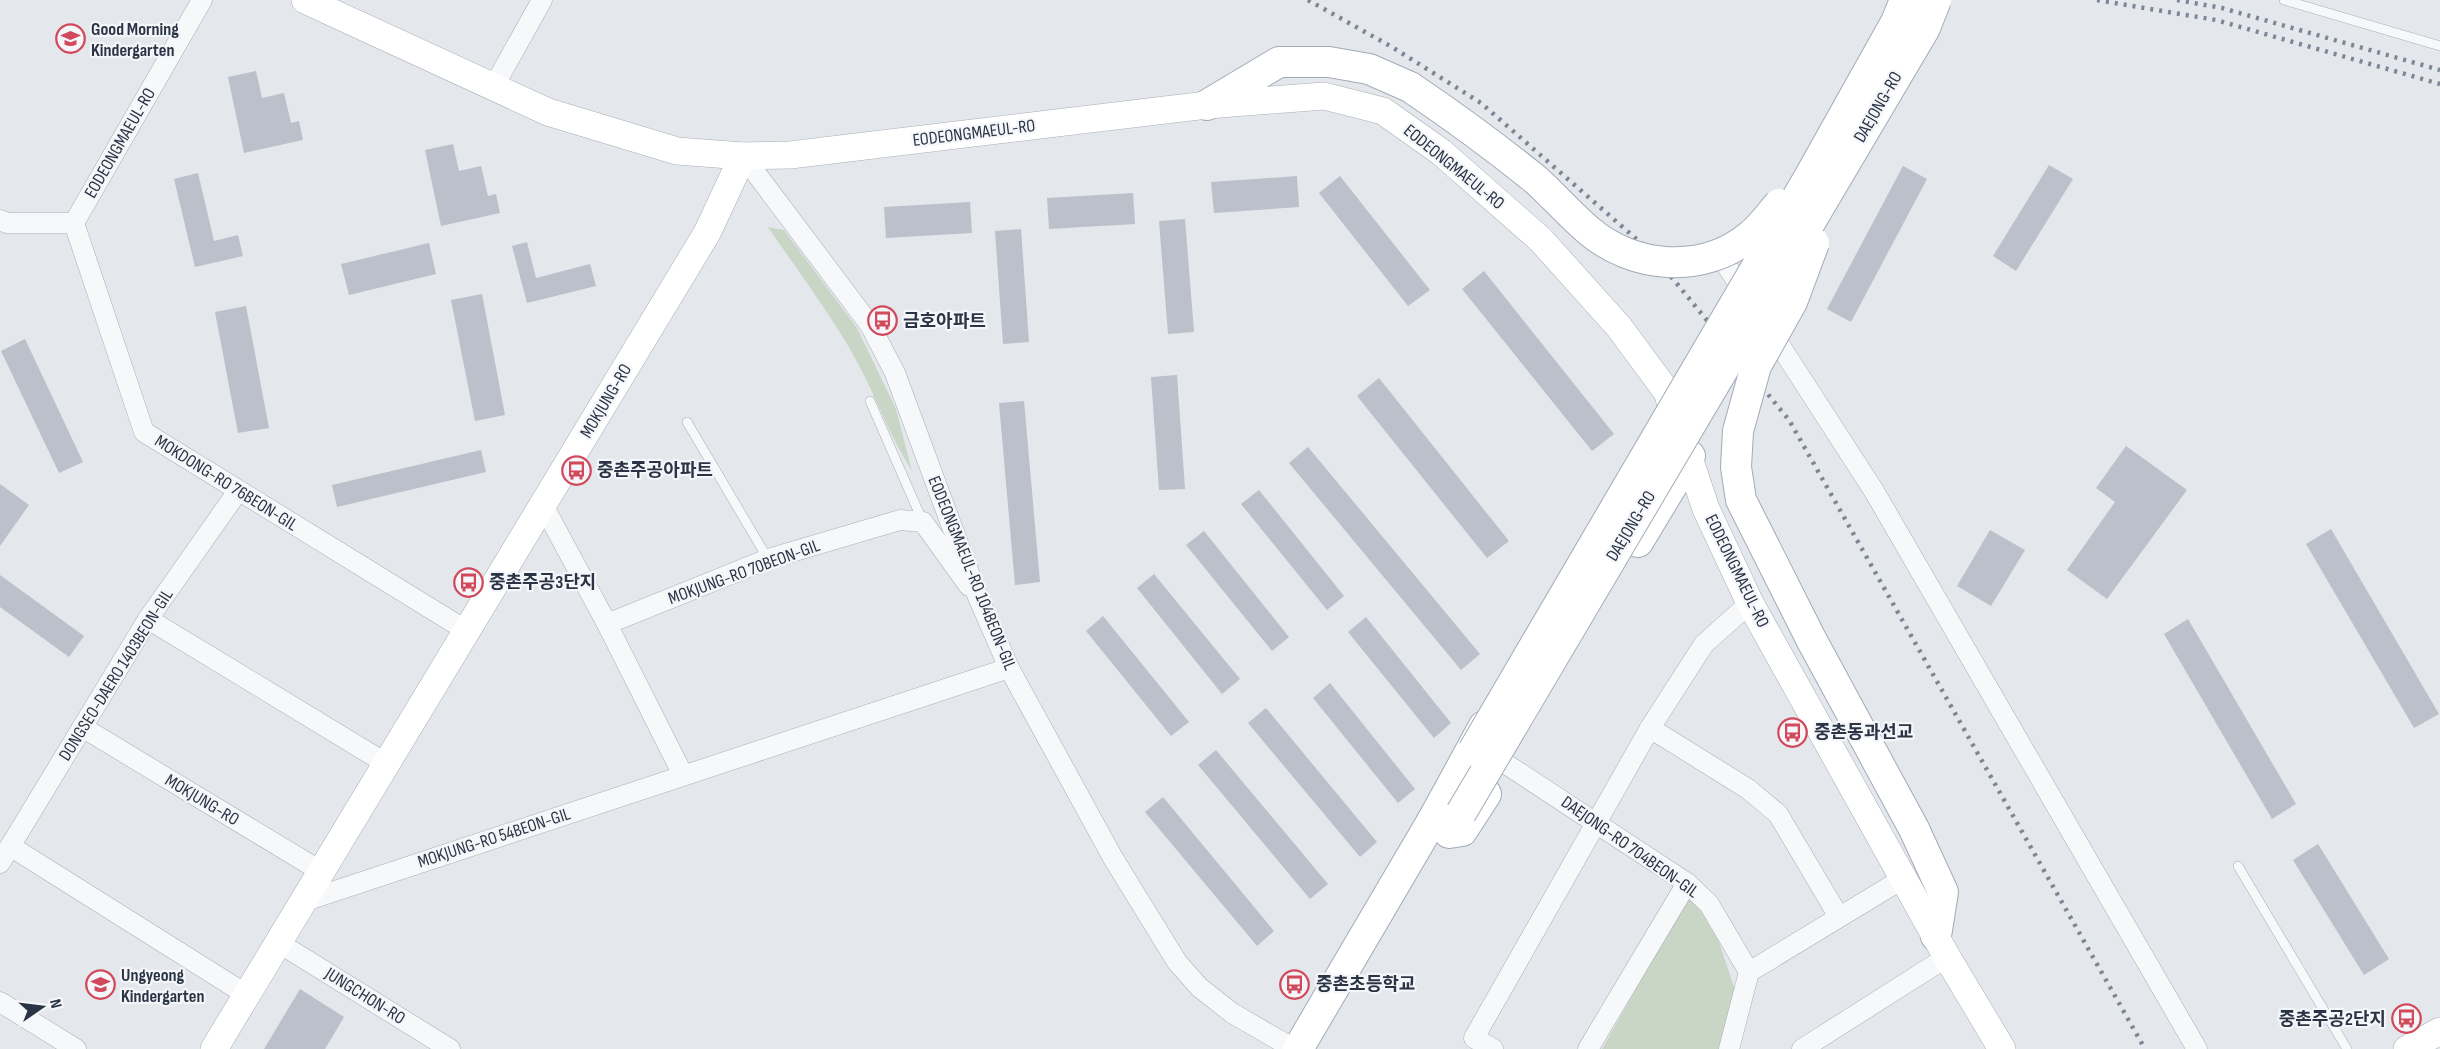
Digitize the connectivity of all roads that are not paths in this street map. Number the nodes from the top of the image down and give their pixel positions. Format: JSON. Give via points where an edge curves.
{"nodes":[{"id":1,"x":202,"y":0,"type":"edge"},
{"id":2,"x":305,"y":0,"type":"edge"},
{"id":3,"x":542,"y":0,"type":"edge"},
{"id":4,"x":1905,"y":0,"type":"edge"},
{"id":5,"x":1936,"y":0,"type":"edge"},
{"id":6,"x":2283,"y":0,"type":"edge"},
{"id":7,"x":2440,"y":46,"type":"edge"},
{"id":8,"x":494,"y":86,"type":"junction"},
{"id":9,"x":1208,"y":105,"type":"junction"},
{"id":10,"x":743,"y":156,"type":"junction"},
{"id":11,"x":1818,"y":185,"type":"junction"},
{"id":12,"x":0,"y":219,"type":"edge"},
{"id":13,"x":74,"y":224,"type":"junction"},
{"id":14,"x":1726,"y":265,"type":"dead end"},
{"id":15,"x":1667,"y":392,"type":"junction"},
{"id":16,"x":870,"y":401,"type":"dead end"},
{"id":17,"x":687,"y":422,"type":"dead end"},
{"id":18,"x":1690,"y":456,"type":"junction"},
{"id":19,"x":238,"y":491,"type":"junction"},
{"id":20,"x":543,"y":505,"type":"junction"},
{"id":21,"x":923,"y":522,"type":"junction"},
{"id":22,"x":768,"y":559,"type":"junction"},
{"id":23,"x":978,"y":597,"type":"junction"},
{"id":24,"x":1750,"y":603,"type":"junction"},
{"id":25,"x":148,"y":619,"type":"junction"},
{"id":26,"x":607,"y":624,"type":"junction"},
{"id":27,"x":467,"y":631,"type":"junction"},
{"id":28,"x":1009,"y":668,"type":"junction"},
{"id":29,"x":82,"y":728,"type":"junction"},
{"id":30,"x":1650,"y":728,"type":"junction"},
{"id":31,"x":387,"y":764,"type":"junction"},
{"id":32,"x":1506,"y":764,"type":"junction"},
{"id":33,"x":683,"y":775,"type":"junction"},
{"id":34,"x":1446,"y":818,"type":"junction"},
{"id":35,"x":1596,"y":821,"type":"junction"},
{"id":36,"x":5,"y":854,"type":"edge"},
{"id":37,"x":2238,"y":866,"type":"dead end"},
{"id":38,"x":322,"y":872,"type":"junction"},
{"id":39,"x":1904,"y":878,"type":"junction"},
{"id":40,"x":1687,"y":883,"type":"junction"},
{"id":41,"x":304,"y":901,"type":"junction"},
{"id":42,"x":1839,"y":917,"type":"junction"},
{"id":43,"x":279,"y":943,"type":"junction"},
{"id":44,"x":1941,"y":947,"type":"junction"},
{"id":45,"x":1749,"y":972,"type":"junction"},
{"id":46,"x":247,"y":995,"type":"junction"},
{"id":47,"x":0,"y":1002,"type":"edge"},
{"id":48,"x":2440,"y":1030,"type":"edge"},
{"id":49,"x":1997,"y":1047,"type":"edge"},
{"id":50,"x":2408,"y":1048,"type":"edge"},
{"id":51,"x":76,"y":1049,"type":"edge"},
{"id":52,"x":214,"y":1049,"type":"edge"},
{"id":53,"x":450,"y":1049,"type":"edge"},
{"id":54,"x":1294,"y":1049,"type":"edge"},
{"id":55,"x":1298,"y":1049,"type":"edge"},
{"id":56,"x":1321,"y":1049,"type":"edge"},
{"id":57,"x":1493,"y":1049,"type":"edge"},
{"id":58,"x":1588,"y":1049,"type":"edge"},
{"id":59,"x":1729,"y":1049,"type":"edge"},
{"id":60,"x":1802,"y":1049,"type":"edge"},
{"id":61,"x":2197,"y":1049,"type":"edge"},
{"id":62,"x":2347,"y":1049,"type":"edge"}],
"edges":[{"from":1,"to":13,"type":"street","name":"EODEONGMAEUL-RO"},
{"from":2,"to":8,"type":"main road","name":"EODEONGMAEUL-RO"},
{"from":3,"to":8,"type":"street"},
{"from":4,"to":11,"type":"main road","name":"DAEJONG-RO","bridge":true},
{"from":5,"to":11,"type":"main road","name":"DAEJONG-RO","bridge":true,"via":[[1925,28]]},
{"from":6,"to":7,"type":"lane"},
{"from":8,"to":10,"type":"main road","name":"EODEONGMAEUL-RO","via":[[548,112],[677,151]]},
{"from":9,"to":10,"type":"main road","name":"EODEONGMAEUL-RO","via":[[790,155]]},
{"from":9,"to":11,"type":"main road","bridge":true,"via":[[1279,62],[1329,62],[1369,69],[1410,87],[1480,135],[1537,181],[1589,231],[1620,252],[1648,261],[1700,260],[1726,251],[1752,234],[1781,201]]},
{"from":9,"to":15,"type":"main road","name":"EODEONGMAEUL-RO","via":[[1324,96],[1383,111],[1441,152],[1541,240],[1619,327]]},
{"from":10,"to":20,"type":"main road","name":"MOKJUNG-RO","via":[[707,234]]},
{"from":10,"to":23,"type":"street","name":"EODEONGMAEUL-RO 104BEON-GIL","via":[[870,325],[896,373]]},
{"from":11,"to":34,"type":"main road","name":"DAEJONG-RO","bridge":true},
{"from":11,"to":44,"type":"main road","bridge":true,"via":[[1812,248],[1792,302],[1756,366],[1738,431],[1736,467],[1742,500],[1774,566],[1914,829],[1943,892]]},
{"from":12,"to":13,"type":"street","via":[[7,223]]},
{"from":13,"to":19,"type":"street","name":"MOKDONG-RO 76BEON-GIL","via":[[144,432]]},
{"from":14,"to":61,"type":"street","via":[[1874,491]]},
{"from":15,"to":18,"type":"main road","name":"EODEONGMAEUL-RO"},
{"from":15,"to":34,"type":"main road"},
{"from":16,"to":21,"type":"lane"},
{"from":17,"to":22,"type":"lane"},
{"from":18,"to":24,"type":"main road","name":"EODEONGMAEUL-RO","via":[[1706,509]]},
{"from":18,"to":32,"type":"main road"},
{"from":19,"to":25,"type":"street","name":"DONGSEO-DAERO 1403BEON-GIL"},
{"from":19,"to":27,"type":"street","name":"MOKDONG-RO 76BEON-GIL"},
{"from":20,"to":26,"type":"street"},
{"from":20,"to":27,"type":"main road","name":"MOKJUNG-RO"},
{"from":21,"to":22,"type":"street","name":"MOKJUNG-RO 70BEON-GIL","via":[[900,520]]},
{"from":21,"to":23,"type":"street"},
{"from":22,"to":26,"type":"street","name":"MOKJUNG-RO 70BEON-GIL"},
{"from":23,"to":28,"type":"street","name":"EODEONGMAEUL-RO 104BEON-GIL"},
{"from":24,"to":30,"type":"street","via":[[1704,644]]},
{"from":24,"to":39,"type":"main road","name":"EODEONGMAEUL-RO"},
{"from":25,"to":29,"type":"street","name":"DONGSEO-DAERO 1403BEON-GIL"},
{"from":25,"to":31,"type":"street"},
{"from":26,"to":33,"type":"street"},
{"from":27,"to":31,"type":"main road","name":"MOKJUNG-RO"},
{"from":28,"to":33,"type":"street","name":"MOKJUNG-RO 54BEON-GIL"},
{"from":28,"to":54,"type":"street","name":"EODEONGMAEUL-RO 104BEON-GIL","via":[[1113,858],[1177,962],[1199,987],[1232,1013]]},
{"from":29,"to":36,"type":"street","name":"DONGSEO-DAERO 1403BEON-GIL"},
{"from":29,"to":38,"type":"street","name":"MOKJUNG-RO"},
{"from":30,"to":35,"type":"street"},
{"from":30,"to":42,"type":"street","via":[[1748,789],[1778,814]]},
{"from":31,"to":38,"type":"main road","name":"MOKJUNG-RO"},
{"from":32,"to":34,"type":"main road","via":[[1462,831]]},
{"from":32,"to":35,"type":"street","name":"DAEJONG-RO 704BEON-GIL"},
{"from":33,"to":41,"type":"street","name":"MOKJUNG-RO 54BEON-GIL"},
{"from":34,"to":55,"type":"main road","name":"DAEJONG-RO"},
{"from":34,"to":56,"type":"main road","name":"DAEJONG-RO"},
{"from":35,"to":40,"type":"street","name":"DAEJONG-RO 704BEON-GIL"},
{"from":35,"to":57,"type":"street","via":[[1474,1038]]},
{"from":36,"to":46,"type":"street"},
{"from":37,"to":62,"type":"lane"},
{"from":38,"to":41,"type":"main road","name":"MOKJUNG-RO"},
{"from":39,"to":42,"type":"street"},
{"from":39,"to":44,"type":"main road","name":"EODEONGMAEUL-RO"},
{"from":40,"to":45,"type":"street","name":"DAEJONG-RO 704BEON-GIL","via":[[1709,904]]},
{"from":40,"to":58,"type":"street"},
{"from":41,"to":43,"type":"main road","name":"MOKJUNG-RO"},
{"from":42,"to":45,"type":"street"},
{"from":43,"to":46,"type":"main road","name":"MOKJUNG-RO"},
{"from":43,"to":53,"type":"street","name":"JUNGCHON-RO"},
{"from":44,"to":49,"type":"main road","name":"EODEONGMAEUL-RO"},
{"from":44,"to":60,"type":"street"},
{"from":45,"to":59,"type":"street"},
{"from":46,"to":52,"type":"main road","name":"MOKJUNG-RO"},
{"from":47,"to":51,"type":"street"},
{"from":48,"to":50,"type":"main road"}]}
